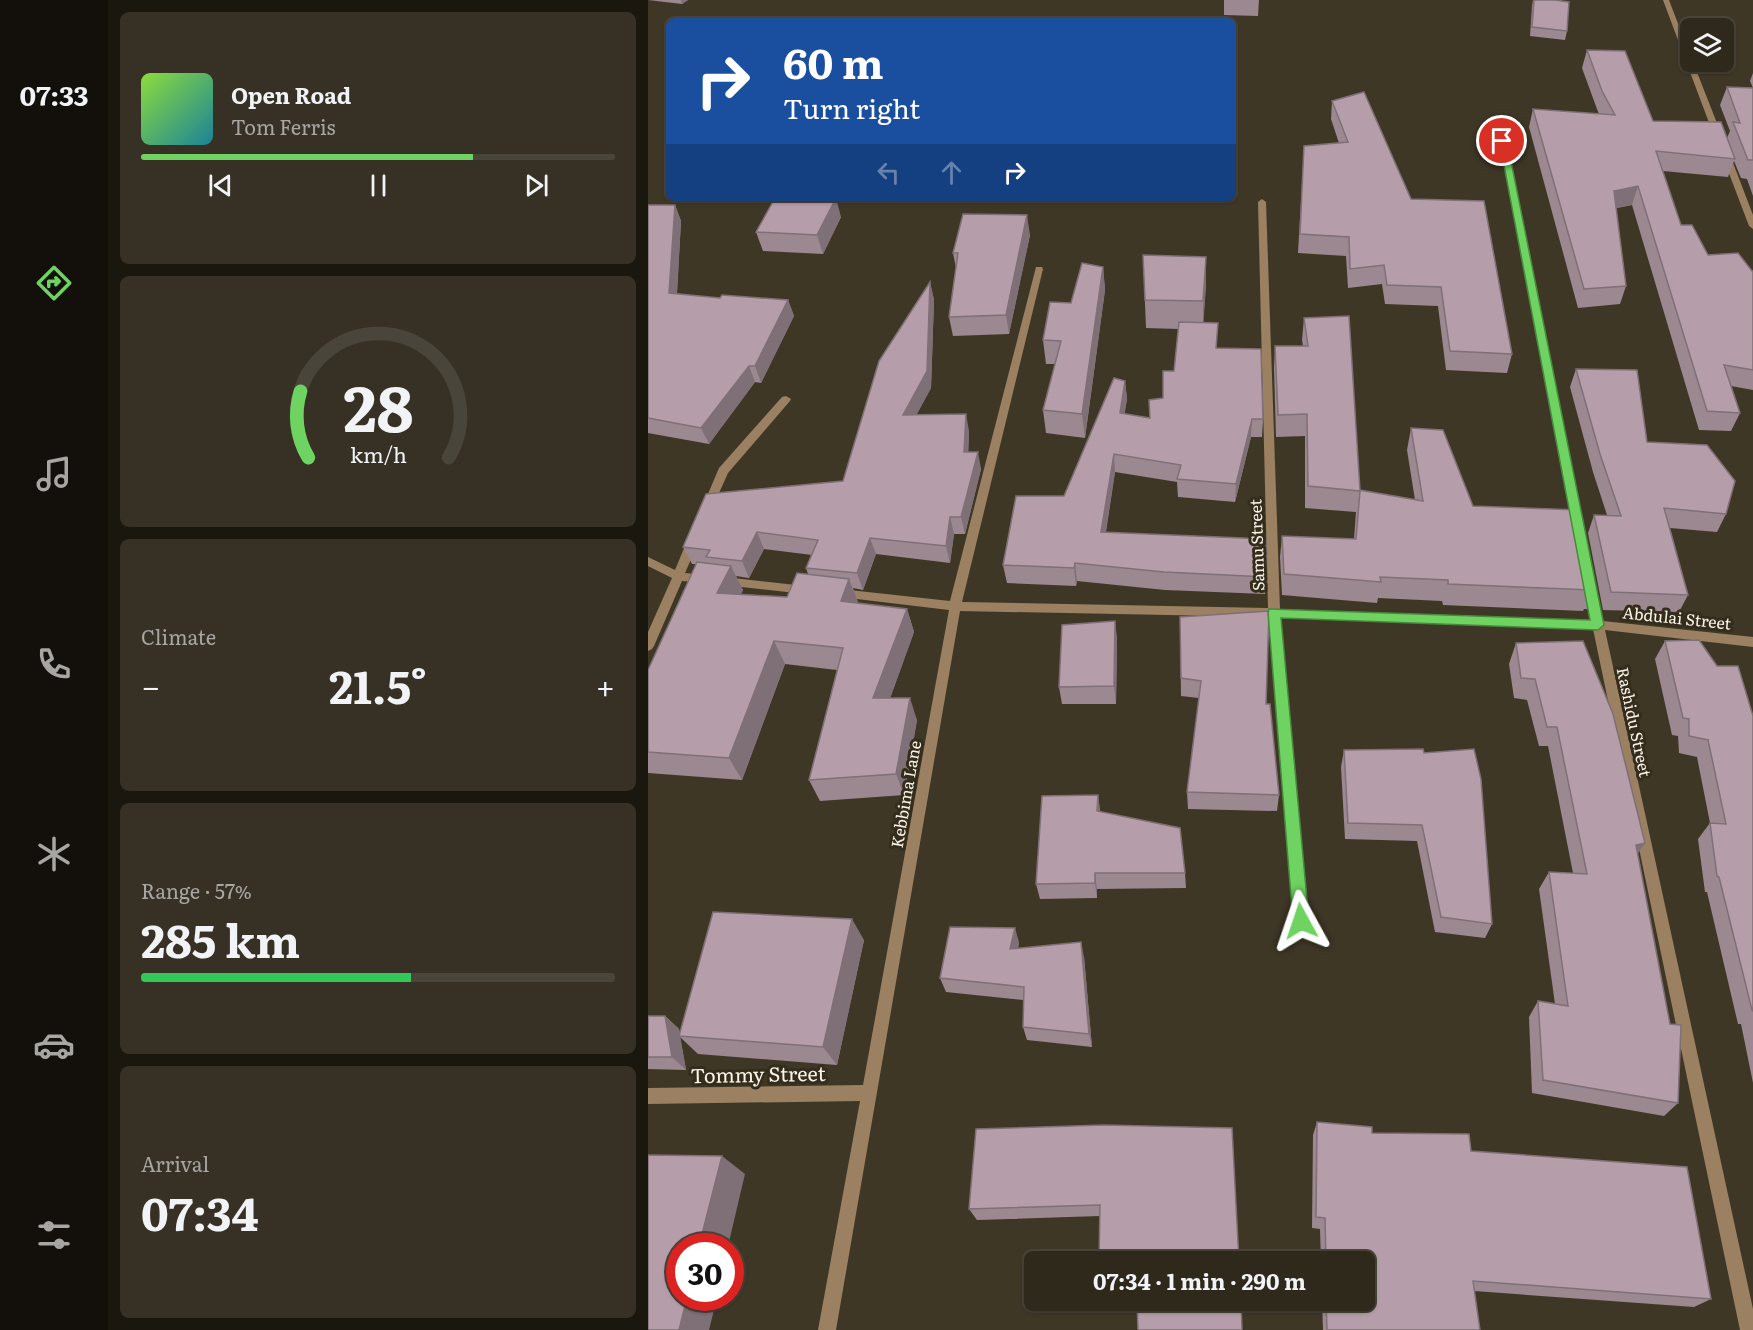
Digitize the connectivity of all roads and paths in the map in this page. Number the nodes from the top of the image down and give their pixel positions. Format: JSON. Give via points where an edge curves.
{"nodes":[{"id":1,"x":1666,"y":0,"type":"edge"},
{"id":2,"x":1497,"y":118,"type":"dead end"},
{"id":3,"x":1720,"y":140,"type":"edge"},
{"id":4,"x":1724,"y":151,"type":"edge"},
{"id":5,"x":1262,"y":202,"type":"dead end"},
{"id":6,"x":1753,"y":226,"type":"edge"},
{"id":7,"x":1039,"y":269,"type":"dead end"},
{"id":8,"x":786,"y":399,"type":"dead end"},
{"id":9,"x":1582,"y":544,"type":"edge"},
{"id":10,"x":648,"y":561,"type":"edge"},
{"id":11,"x":1586,"y":567,"type":"edge"},
{"id":12,"x":678,"y":576,"type":"junction"},
{"id":13,"x":955,"y":606,"type":"junction"},
{"id":14,"x":1274,"y":613,"type":"junction"},
{"id":15,"x":1598,"y":625,"type":"junction"},
{"id":16,"x":1753,"y":642,"type":"edge"},
{"id":17,"x":648,"y":646,"type":"edge"},
{"id":18,"x":1301,"y":921,"type":"dead end"},
{"id":19,"x":869,"y":1093,"type":"junction"},
{"id":20,"x":648,"y":1096,"type":"edge"},
{"id":21,"x":827,"y":1330,"type":"edge"},
{"id":22,"x":1749,"y":1330,"type":"edge"}],
"edges":[{"from":1,"to":3,"type":"street"},
{"from":2,"to":9,"type":"street"},
{"from":4,"to":6,"type":"street"},
{"from":5,"to":14,"type":"street","name":"Samu Street"},
{"from":7,"to":13,"type":"street","name":"Kebbima Lane"},
{"from":8,"to":12,"type":"street","via":[[723,471]]},
{"from":10,"to":12,"type":"street"},
{"from":11,"to":15,"type":"street","name":"Rashidu Street"},
{"from":12,"to":13,"type":"street","name":"Abdulai Street"},
{"from":12,"to":17,"type":"street"},
{"from":13,"to":14,"type":"street","name":"Abdulai Street"},
{"from":13,"to":19,"type":"street","name":"Kebbima Lane"},
{"from":14,"to":15,"type":"street","name":"Abdulai Street"},
{"from":14,"to":18,"type":"street","name":"Samu Street"},
{"from":15,"to":16,"type":"street","name":"Abdulai Street"},
{"from":15,"to":22,"type":"street","name":"Rashidu Street"},
{"from":19,"to":20,"type":"street","name":"Tommy Street"},
{"from":19,"to":21,"type":"street","name":"Kebbima Lane"}]}
